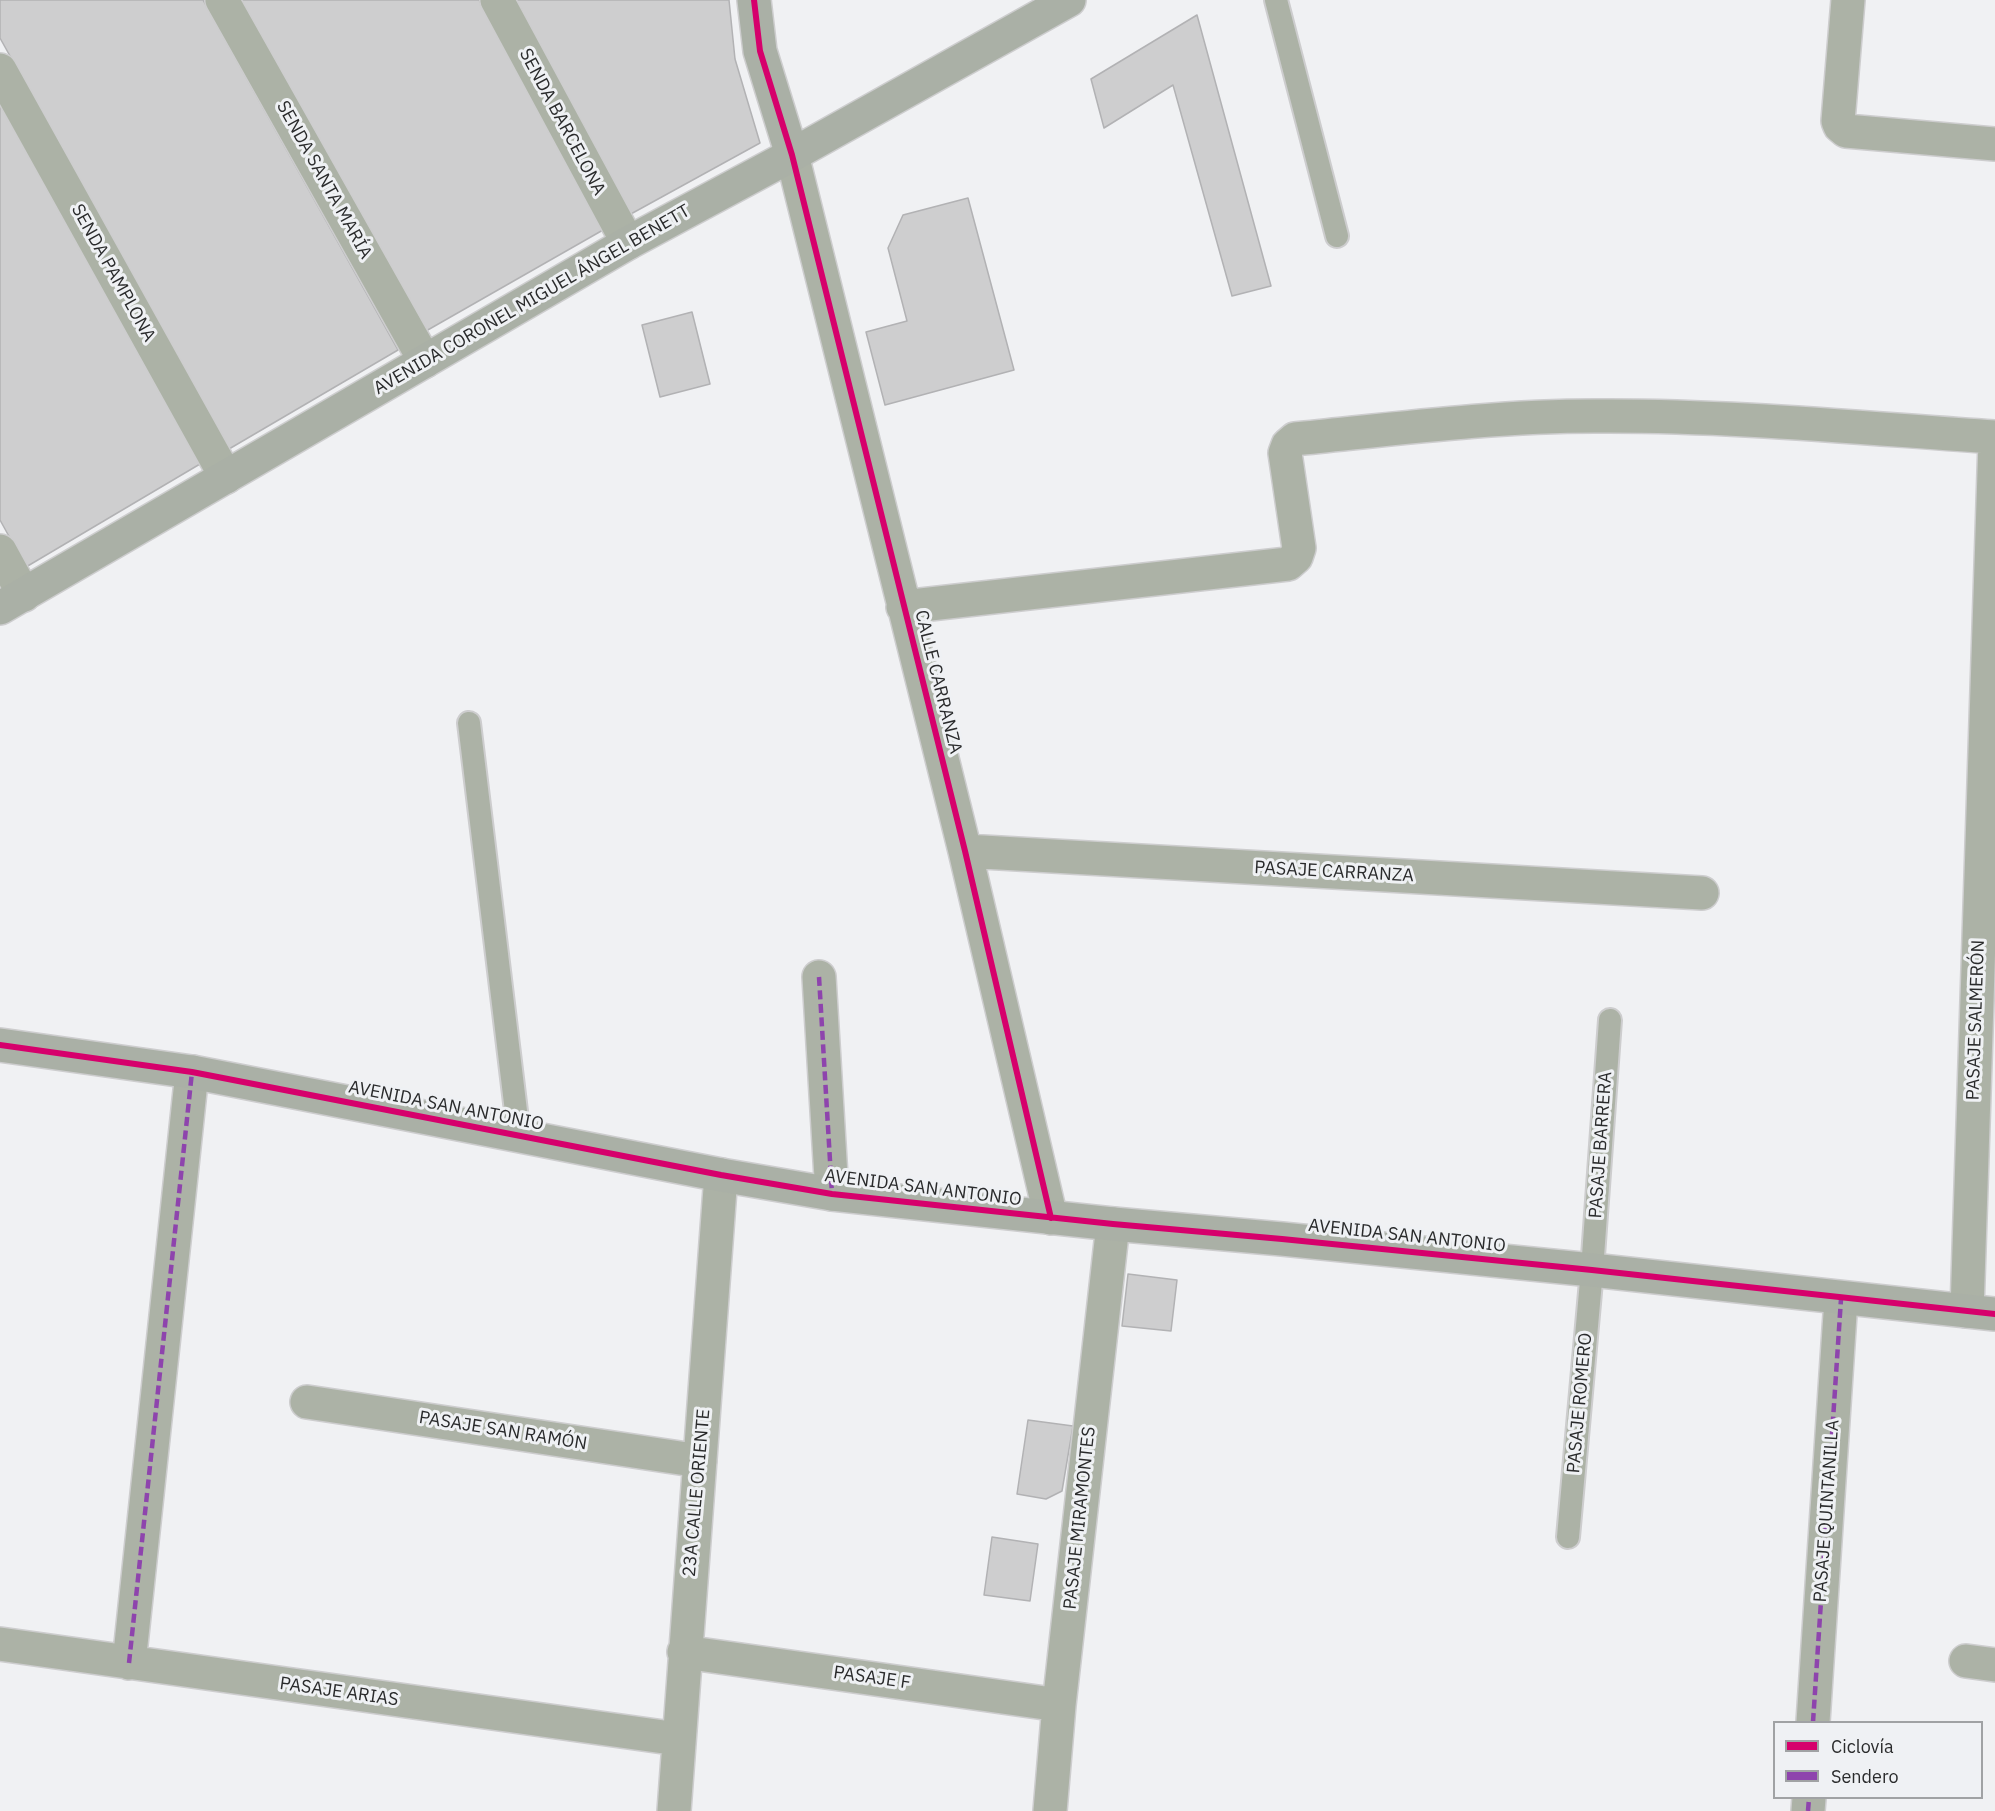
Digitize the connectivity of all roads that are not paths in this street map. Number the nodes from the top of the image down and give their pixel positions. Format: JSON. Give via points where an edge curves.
{"nodes":[{"id":1,"x":222,"y":0,"type":"edge"},
{"id":2,"x":497,"y":0,"type":"edge"},
{"id":3,"x":754,"y":0,"type":"edge"},
{"id":4,"x":1068,"y":0,"type":"edge"},
{"id":5,"x":1276,"y":0,"type":"edge"},
{"id":6,"x":1848,"y":0,"type":"edge"},
{"id":7,"x":0,"y":70,"type":"edge"},
{"id":8,"x":1995,"y":144,"type":"edge"},
{"id":9,"x":792,"y":155,"type":"junction"},
{"id":10,"x":1337,"y":236,"type":"dead end"},
{"id":11,"x":628,"y":243,"type":"junction"},
{"id":12,"x":425,"y":361,"type":"junction"},
{"id":13,"x":1995,"y":439,"type":"edge"},
{"id":14,"x":226,"y":477,"type":"junction"},
{"id":15,"x":0,"y":551,"type":"edge"},
{"id":16,"x":12,"y":601,"type":"edge"},
{"id":17,"x":903,"y":607,"type":"junction"},
{"id":18,"x":469,"y":723,"type":"dead end"},
{"id":19,"x":965,"y":851,"type":"junction"},
{"id":20,"x":1702,"y":893,"type":"dead end"},
{"id":21,"x":819,"y":977,"type":"dead end"},
{"id":22,"x":1610,"y":1020,"type":"dead end"},
{"id":23,"x":0,"y":1045,"type":"edge"},
{"id":24,"x":192,"y":1072,"type":"junction"},
{"id":25,"x":519,"y":1136,"type":"junction"},
{"id":26,"x":721,"y":1175,"type":"junction"},
{"id":27,"x":832,"y":1194,"type":"junction"},
{"id":28,"x":1051,"y":1218,"type":"junction"},
{"id":29,"x":1113,"y":1224,"type":"junction"},
{"id":30,"x":1592,"y":1270,"type":"junction"},
{"id":31,"x":1841,"y":1299,"type":"junction"},
{"id":32,"x":1981,"y":1313,"type":"edge"},
{"id":33,"x":307,"y":1401,"type":"dead end"},
{"id":34,"x":700,"y":1461,"type":"junction"},
{"id":35,"x":1568,"y":1537,"type":"dead end"},
{"id":36,"x":0,"y":1644,"type":"edge"},
{"id":37,"x":684,"y":1652,"type":"junction"},
{"id":38,"x":129,"y":1663,"type":"junction"},
{"id":39,"x":1059,"y":1705,"type":"junction"},
{"id":40,"x":1814,"y":1721,"type":"edge"},
{"id":41,"x":678,"y":1739,"type":"junction"},
{"id":42,"x":674,"y":1811,"type":"edge"},
{"id":43,"x":1050,"y":1811,"type":"edge"}],
"edges":[{"from":1,"to":12,"type":"street","name":"SENDA SANTA MARÍA"},
{"from":2,"to":11,"type":"street","name":"SENDA BARCELONA"},
{"from":3,"to":9,"type":"street","via":[[760,51]]},
{"from":4,"to":9,"type":"street","name":"AVENIDA CORONEL MIGUEL ÁNGEL BENETT"},
{"from":5,"to":10,"type":"lane"},
{"from":6,"to":8,"type":"street","via":[[1839,126],[1846,131]]},
{"from":7,"to":14,"type":"street","name":"SENDA PAMPLONA"},
{"from":9,"to":11,"type":"street","name":"AVENIDA CORONEL MIGUEL ÁNGEL BENETT"},
{"from":9,"to":17,"type":"street","name":"CALLE CARRANZA"},
{"from":11,"to":12,"type":"street","name":"AVENIDA CORONEL MIGUEL ÁNGEL BENETT"},
{"from":12,"to":14,"type":"street","name":"AVENIDA CORONEL MIGUEL ÁNGEL BENETT"},
{"from":13,"to":17,"type":"street","via":[[1682,416],[1592,416],[1493,420],[1296,439],[1285,453],[1299,548],[1288,564]]},
{"from":13,"to":32,"type":"street","name":"PASAJE SALMERÓN"},
{"from":14,"to":16,"type":"street","name":"AVENIDA CORONEL MIGUEL ÁNGEL BENETT"},
{"from":15,"to":16,"type":"street"},
{"from":17,"to":19,"type":"street","name":"CALLE CARRANZA"},
{"from":18,"to":25,"type":"lane"},
{"from":19,"to":20,"type":"street","name":"PASAJE CARRANZA"},
{"from":19,"to":28,"type":"street","name":"CALLE CARRANZA"},
{"from":21,"to":27,"type":"street"},
{"from":22,"to":30,"type":"lane","name":"PASAJE BARRERA"},
{"from":23,"to":24,"type":"street","name":"AVENIDA SAN ANTONIO"},
{"from":24,"to":25,"type":"street","name":"AVENIDA SAN ANTONIO"},
{"from":24,"to":38,"type":"street"},
{"from":25,"to":26,"type":"street","name":"AVENIDA SAN ANTONIO"},
{"from":26,"to":27,"type":"street","name":"AVENIDA SAN ANTONIO"},
{"from":26,"to":34,"type":"street","name":"23A CALLE ORIENTE"},
{"from":27,"to":28,"type":"street","name":"AVENIDA SAN ANTONIO"},
{"from":28,"to":29,"type":"street","name":"AVENIDA SAN ANTONIO"},
{"from":29,"to":30,"type":"street","name":"AVENIDA SAN ANTONIO"},
{"from":29,"to":39,"type":"street","name":"PASAJE MIRAMONTES"},
{"from":30,"to":31,"type":"street","name":"AVENIDA SAN ANTONIO"},
{"from":30,"to":35,"type":"lane","name":"PASAJE ROMERO"},
{"from":31,"to":32,"type":"street","name":"AVENIDA SAN ANTONIO"},
{"from":31,"to":40,"type":"street","name":"PASAJE QUINTANILLA"},
{"from":33,"to":34,"type":"street","name":"PASAJE SAN RAMÓN"},
{"from":34,"to":37,"type":"street","name":"23A CALLE ORIENTE"},
{"from":36,"to":38,"type":"street","name":"PASAJE ARIAS"},
{"from":37,"to":39,"type":"street","name":"PASAJE F"},
{"from":37,"to":41,"type":"street","name":"23A CALLE ORIENTE"},
{"from":38,"to":41,"type":"street","name":"PASAJE ARIAS"},
{"from":39,"to":43,"type":"street","name":"PASAJE MIRAMONTES"},
{"from":41,"to":42,"type":"street","name":"23A CALLE ORIENTE"}]}
